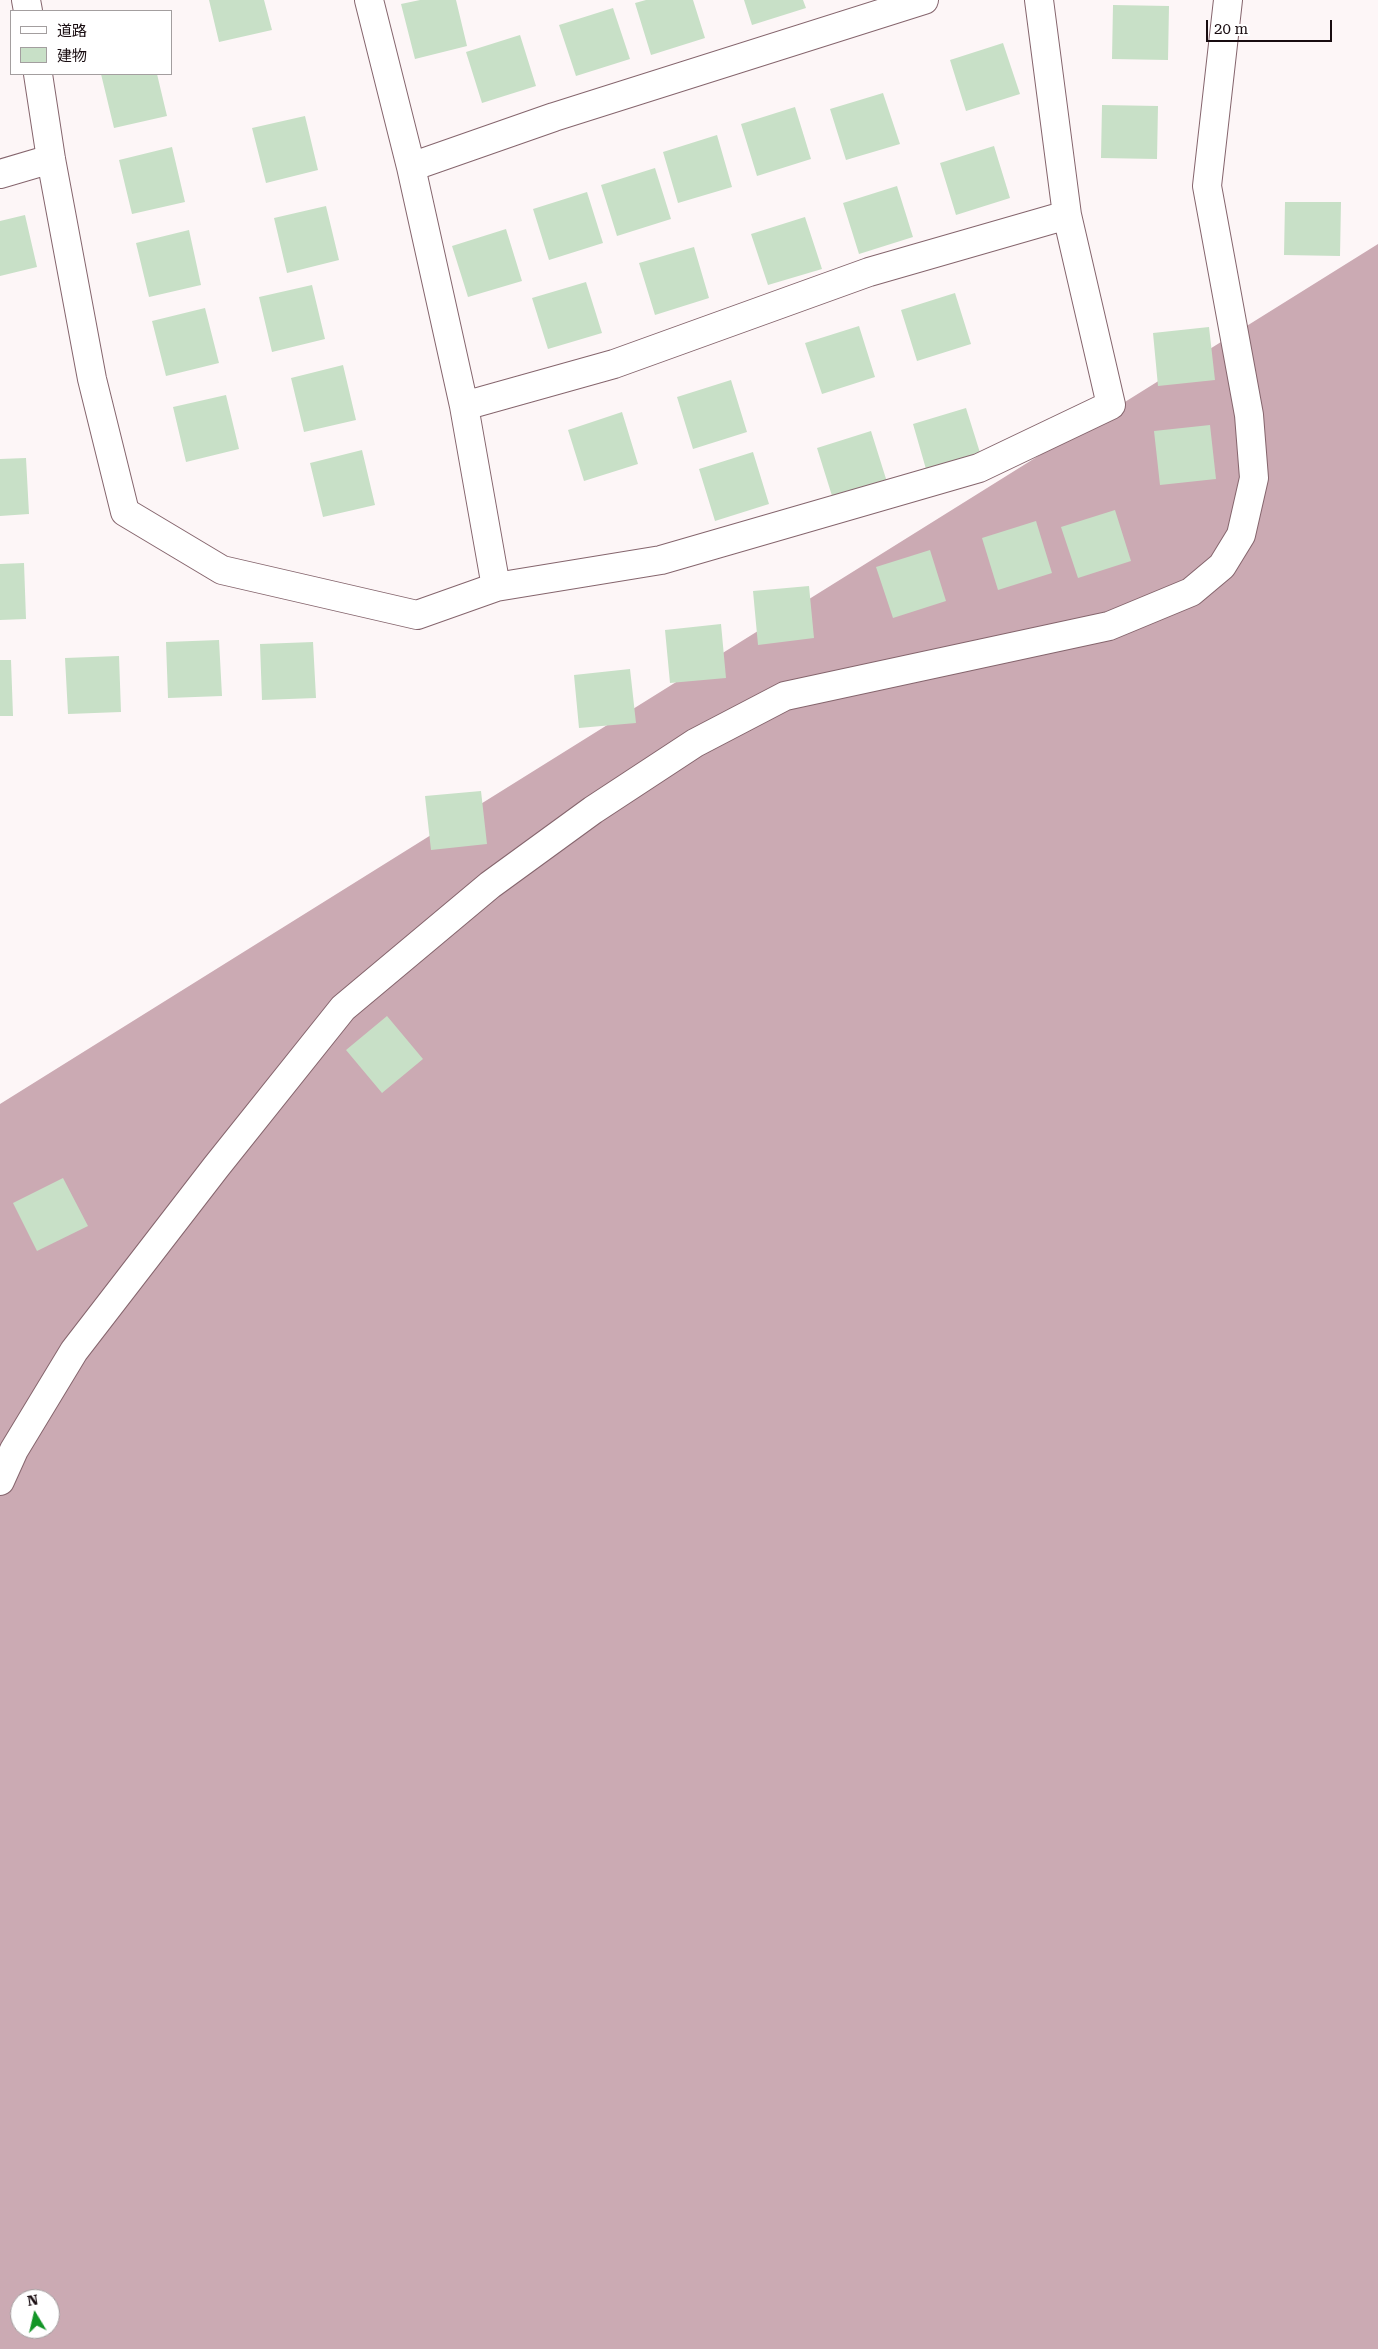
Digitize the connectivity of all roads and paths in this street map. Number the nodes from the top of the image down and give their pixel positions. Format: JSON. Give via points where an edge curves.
{"nodes":[{"id":1,"x":369,"y":0,"type":"edge"},
{"id":2,"x":924,"y":0,"type":"edge"},
{"id":3,"x":1039,"y":0,"type":"edge"},
{"id":4,"x":1228,"y":0,"type":"edge"},
{"id":5,"x":38,"y":75,"type":"edge"},
{"id":6,"x":51,"y":159,"type":"junction"},
{"id":7,"x":411,"y":168,"type":"junction"},
{"id":8,"x":0,"y":174,"type":"edge"},
{"id":9,"x":1067,"y":215,"type":"junction"},
{"id":10,"x":464,"y":406,"type":"junction"},
{"id":11,"x":496,"y":587,"type":"junction"},
{"id":12,"x":0,"y":1481,"type":"edge"}],
"edges":[{"from":1,"to":7,"type":"street"},
{"from":2,"to":7,"type":"street","via":[[554,117]]},
{"from":3,"to":9,"type":"street"},
{"from":4,"to":12,"type":"street","via":[[1206,186],[1248,415],[1254,478],[1241,535],[1222,566],[1191,592],[1109,626],[785,696],[695,743],[593,810],[490,885],[344,1008],[216,1167],[74,1352],[14,1450]]},
{"from":5,"to":6,"type":"street"},
{"from":6,"to":8,"type":"street"},
{"from":6,"to":11,"type":"street","via":[[92,379],[125,512],[222,570],[417,615]]},
{"from":7,"to":10,"type":"street"},
{"from":9,"to":10,"type":"street","via":[[869,272],[614,364]]},
{"from":9,"to":11,"type":"street","via":[[1111,405],[979,468],[661,560]]},
{"from":10,"to":11,"type":"street"}]}
